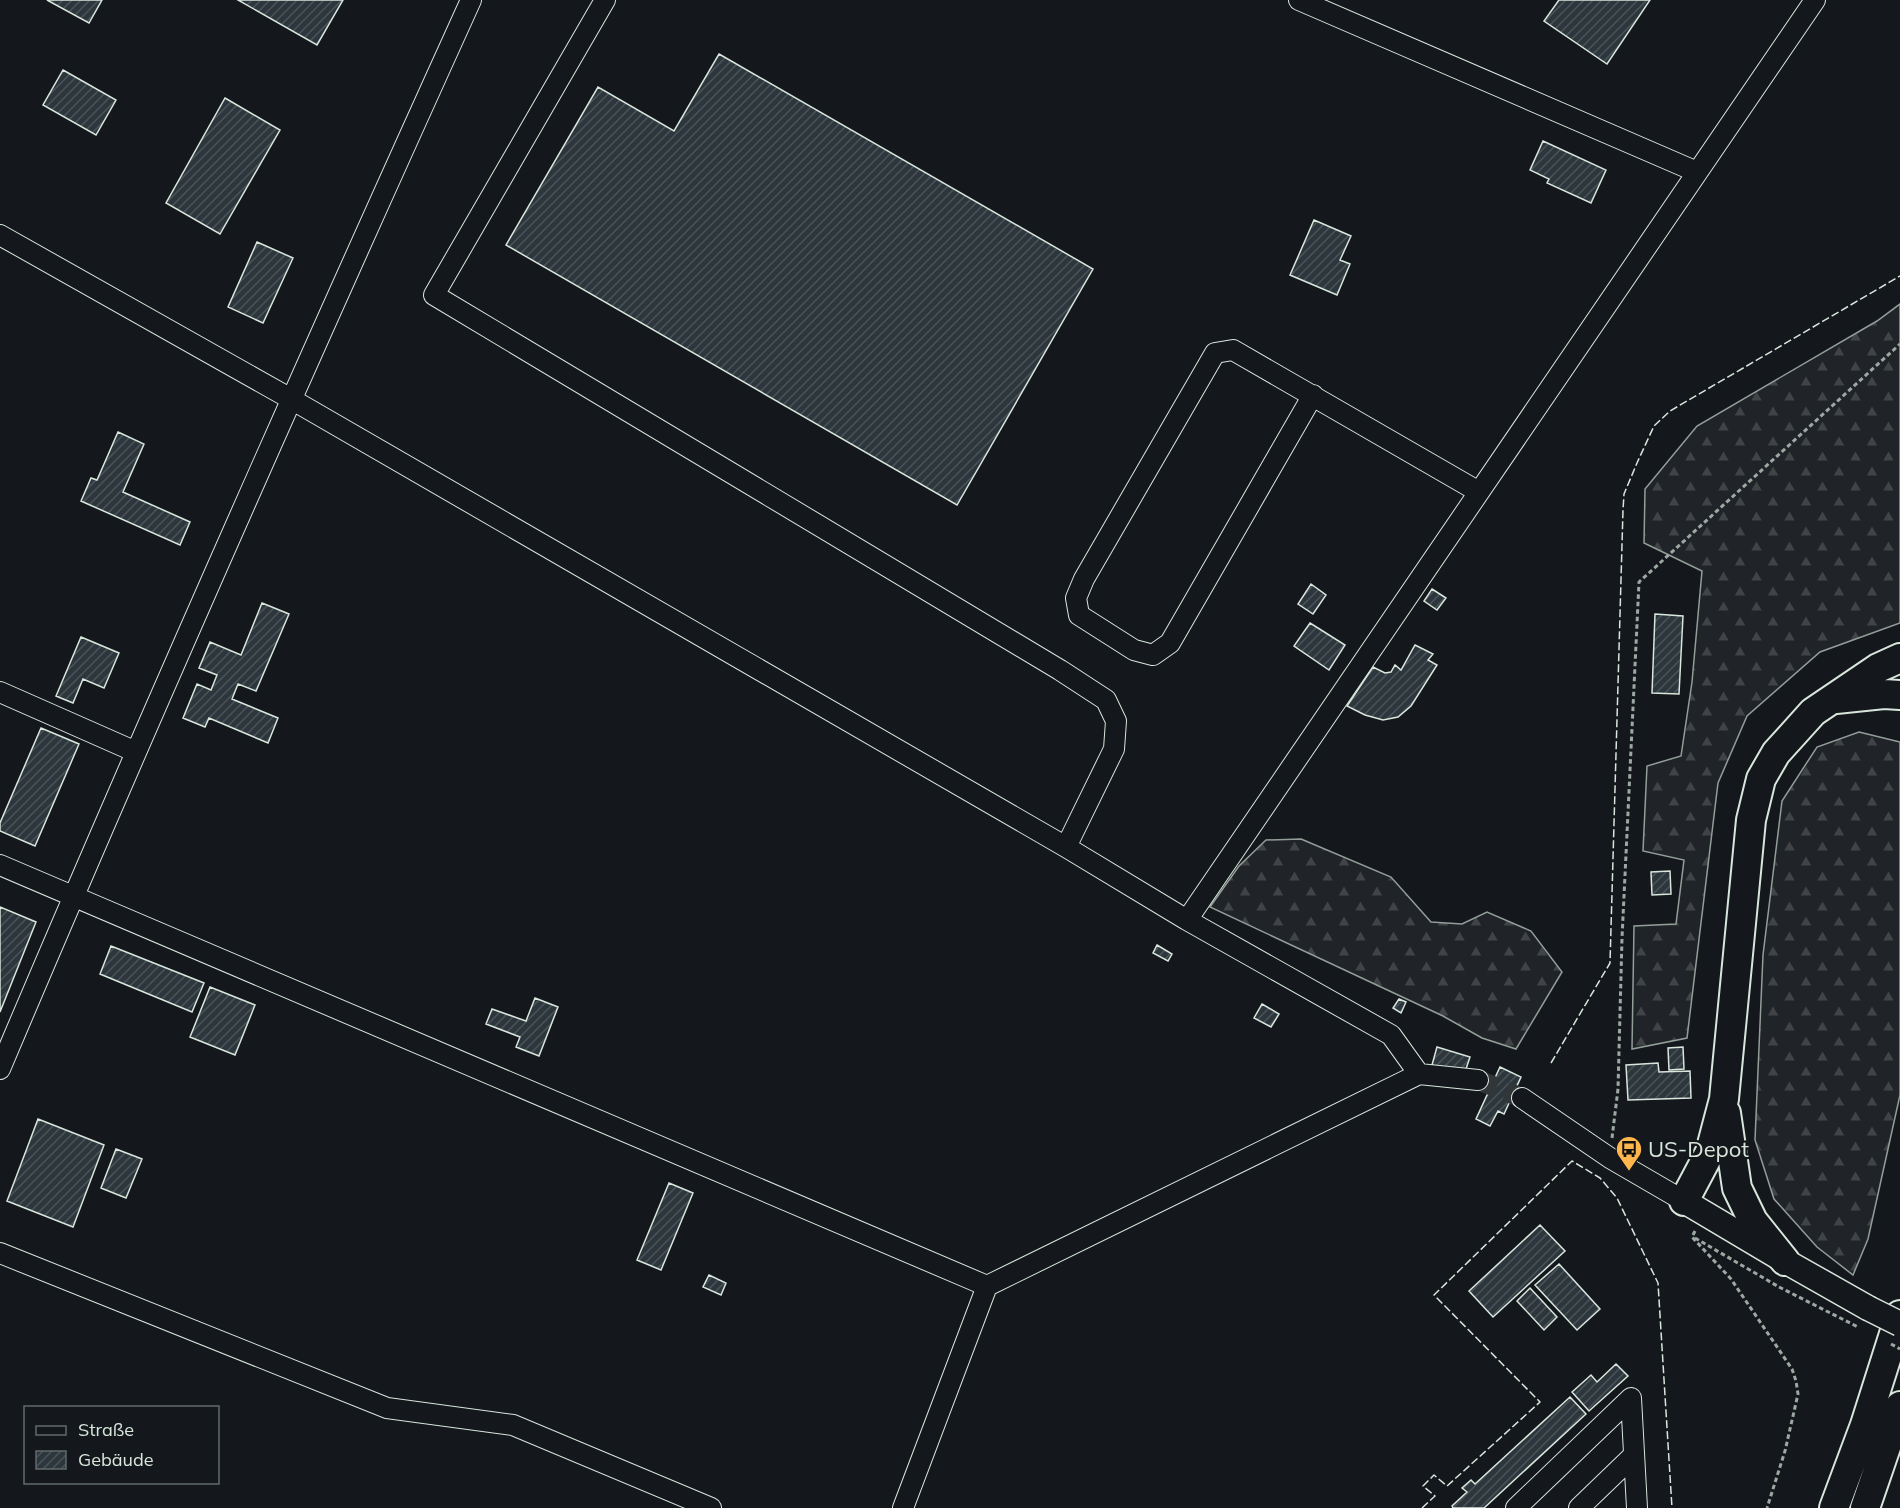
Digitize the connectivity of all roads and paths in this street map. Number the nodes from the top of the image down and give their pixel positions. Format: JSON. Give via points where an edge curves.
{"nodes":[{"id":1,"x":471,"y":0,"type":"edge"},
{"id":2,"x":605,"y":0,"type":"edge"},
{"id":3,"x":1299,"y":0,"type":"edge"},
{"id":4,"x":1815,"y":0,"type":"edge"},
{"id":5,"x":1697,"y":172,"type":"junction"},
{"id":6,"x":0,"y":235,"type":"edge"},
{"id":7,"x":1900,"y":344,"type":"edge"},
{"id":8,"x":1313,"y":395,"type":"junction"},
{"id":9,"x":291,"y":399,"type":"junction"},
{"id":10,"x":1479,"y":492,"type":"junction"},
{"id":11,"x":1900,"y":658,"type":"edge"},
{"id":12,"x":0,"y":692,"type":"edge"},
{"id":13,"x":1900,"y":696,"type":"edge"},
{"id":14,"x":1834,"y":699,"type":"junction"},
{"id":15,"x":136,"y":752,"type":"junction"},
{"id":16,"x":1066,"y":847,"type":"junction"},
{"id":17,"x":0,"y":865,"type":"edge"},
{"id":18,"x":73,"y":897,"type":"junction"},
{"id":19,"x":1188,"y":920,"type":"junction"},
{"id":20,"x":0,"y":1069,"type":"edge"},
{"id":21,"x":1419,"y":1074,"type":"junction"},
{"id":22,"x":1479,"y":1080,"type":"tunnel mouth"},
{"id":23,"x":1522,"y":1098,"type":"tunnel mouth"},
{"id":24,"x":1724,"y":1099,"type":"junction"},
{"id":25,"x":1610,"y":1158,"type":"junction"},
{"id":26,"x":1694,"y":1207,"type":"junction"},
{"id":27,"x":1692,"y":1237,"type":"junction"},
{"id":28,"x":0,"y":1252,"type":"edge"},
{"id":29,"x":1782,"y":1274,"type":"junction"},
{"id":30,"x":987,"y":1286,"type":"junction"},
{"id":31,"x":1900,"y":1315,"type":"edge"},
{"id":32,"x":1864,"y":1318,"type":"junction"},
{"id":33,"x":1895,"y":1334,"type":"edge"},
{"id":34,"x":1900,"y":1349,"type":"edge"},
{"id":35,"x":1900,"y":1406,"type":"edge"},
{"id":36,"x":1634,"y":1455,"type":"junction"},
{"id":37,"x":711,"y":1508,"type":"edge"},
{"id":38,"x":903,"y":1508,"type":"edge"},
{"id":39,"x":1516,"y":1508,"type":"edge"},
{"id":40,"x":1579,"y":1508,"type":"edge"},
{"id":41,"x":1637,"y":1508,"type":"edge"},
{"id":42,"x":1767,"y":1508,"type":"edge"},
{"id":43,"x":1834,"y":1508,"type":"edge"},
{"id":44,"x":1865,"y":1508,"type":"edge"}],
"edges":[{"from":1,"to":9,"type":"street"},
{"from":2,"to":16,"type":"street","via":[[434,295],[1106,700],[1116,721],[1113,749]]},
{"from":3,"to":5,"type":"street"},
{"from":4,"to":5,"type":"street"},
{"from":5,"to":10,"type":"street"},
{"from":6,"to":9,"type":"street"},
{"from":7,"to":25,"type":"path","via":[[1639,582],[1618,1089]]},
{"from":8,"to":8,"type":"street","via":[[1233,350],[1215,353],[1083,579],[1076,597],[1079,615],[1134,650],[1153,655],[1170,643]]},
{"from":8,"to":10,"type":"street"},
{"from":9,"to":15,"type":"street"},
{"from":9,"to":16,"type":"street"},
{"from":10,"to":19,"type":"street"},
{"from":11,"to":14,"type":"highway","via":[[1878,668]]},
{"from":12,"to":15,"type":"street"},
{"from":13,"to":14,"type":"highway"},
{"from":14,"to":24,"type":"highway","via":[[1813,712],[1776,753],[1761,779],[1750,820]]},
{"from":15,"to":18,"type":"street"},
{"from":16,"to":19,"type":"street"},
{"from":17,"to":18,"type":"street"},
{"from":18,"to":20,"type":"street"},
{"from":18,"to":30,"type":"street"},
{"from":19,"to":21,"type":"street","via":[[1391,1035]]},
{"from":21,"to":22,"type":"street"},
{"from":21,"to":30,"type":"street"},
{"from":23,"to":25,"type":"street"},
{"from":24,"to":26,"type":"highway"},
{"from":24,"to":29,"type":"highway","via":[[1737,1188]]},
{"from":25,"to":26,"type":"street"},
{"from":26,"to":27,"type":"path"},
{"from":26,"to":29,"type":"main road"},
{"from":27,"to":29,"type":"path"},
{"from":27,"to":42,"type":"path","via":[[1731,1279],[1792,1369],[1796,1381],[1798,1394],[1785,1451]]},
{"from":28,"to":37,"type":"street","via":[[387,1408],[513,1425]]},
{"from":29,"to":32,"type":"main road"},
{"from":29,"to":32,"type":"path","bridge":true},
{"from":30,"to":38,"type":"street"},
{"from":31,"to":43,"type":"highway"},
{"from":32,"to":33,"type":"main road","bridge":true},
{"from":33,"to":34,"type":"path","bridge":true},
{"from":35,"to":44,"type":"highway"},
{"from":36,"to":39,"type":"street","via":[[1631,1398]]},
{"from":36,"to":40,"type":"street"},
{"from":36,"to":41,"type":"street"}]}
